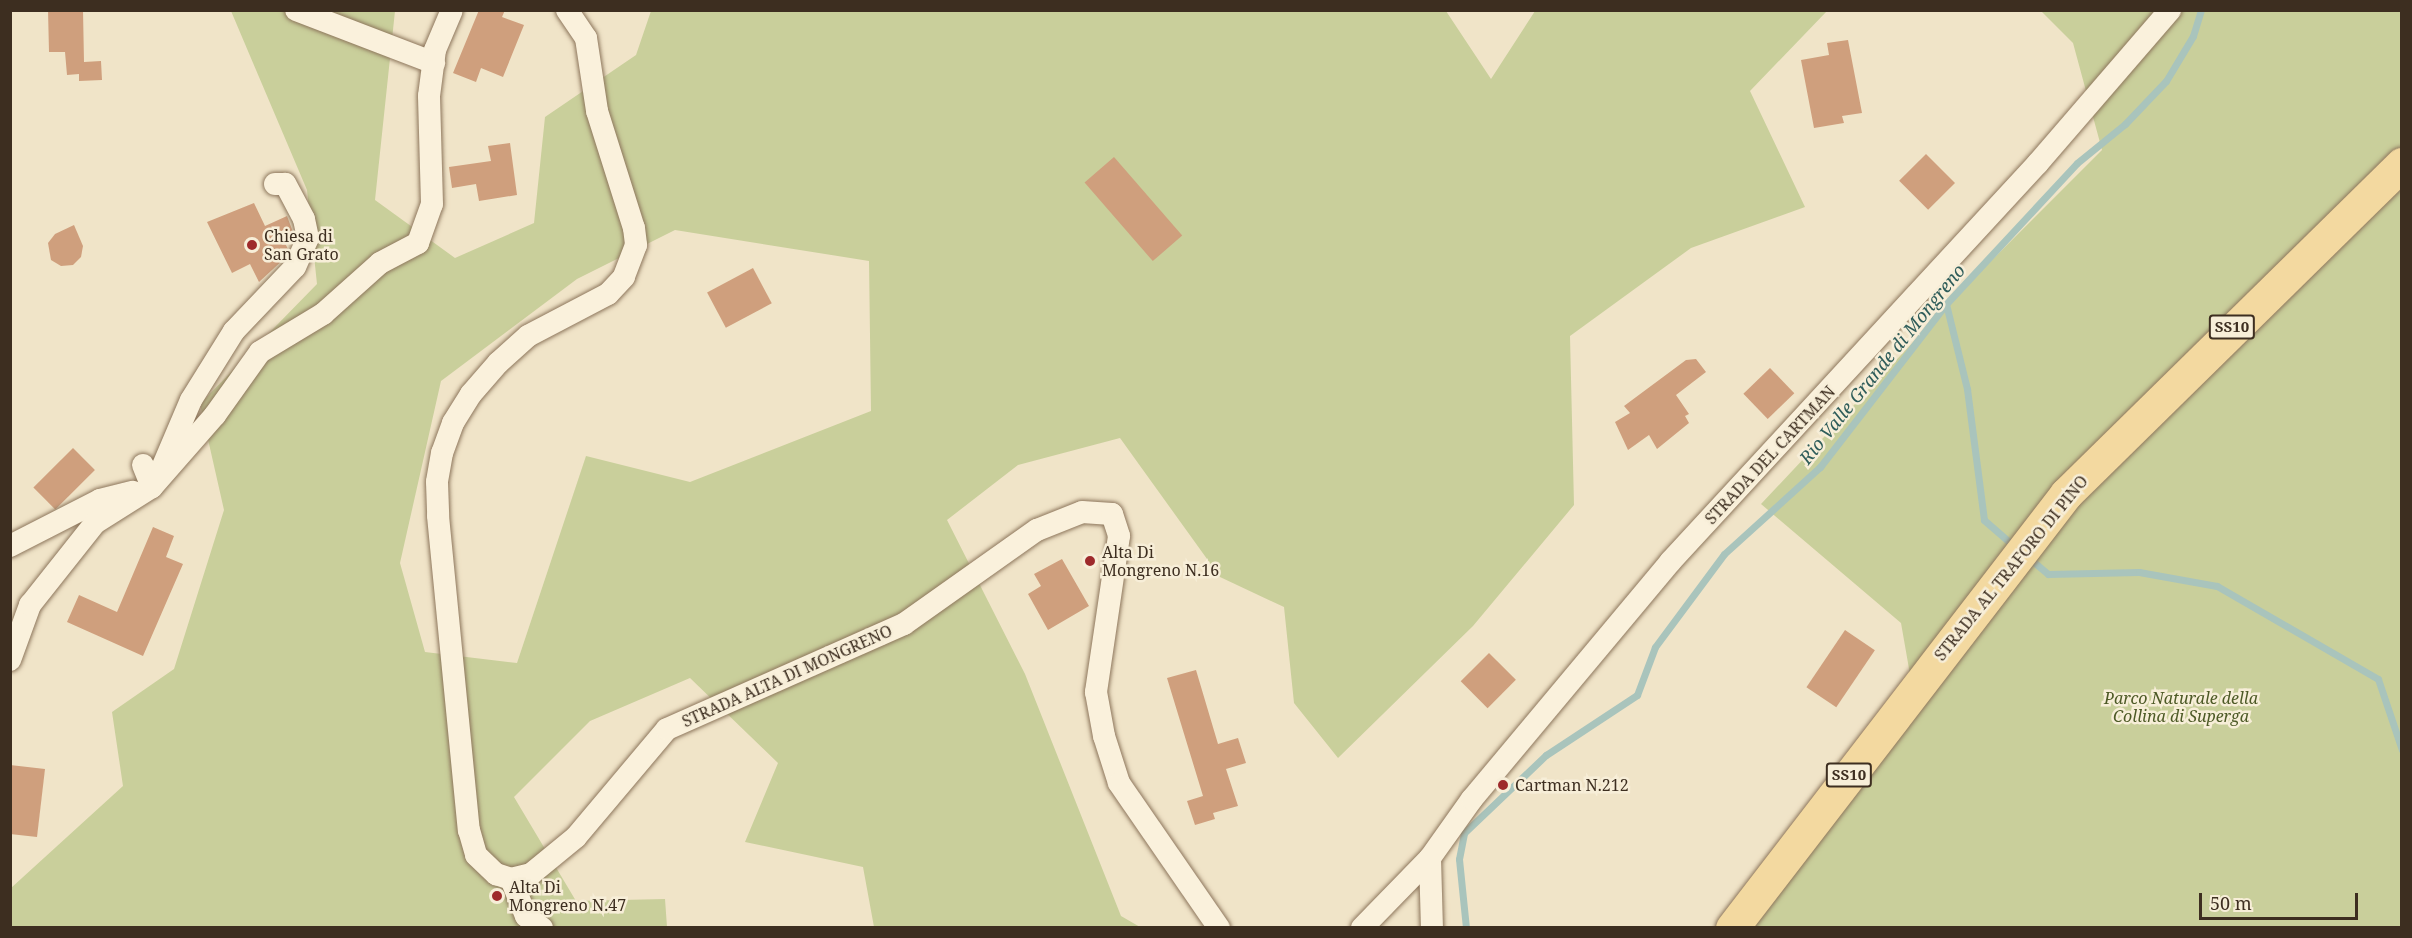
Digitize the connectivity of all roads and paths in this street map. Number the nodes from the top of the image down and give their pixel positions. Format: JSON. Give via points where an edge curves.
{"nodes":[{"id":1,"x":296,"y":10,"type":"edge"},
{"id":2,"x":452,"y":10,"type":"edge"},
{"id":3,"x":567,"y":10,"type":"edge"},
{"id":4,"x":2170,"y":10,"type":"edge"},
{"id":5,"x":434,"y":63,"type":"junction"},
{"id":6,"x":2402,"y":164,"type":"edge"},
{"id":7,"x":275,"y":184,"type":"dead end"},
{"id":8,"x":150,"y":478,"type":"junction"},
{"id":9,"x":10,"y":546,"type":"edge"},
{"id":10,"x":10,"y":660,"type":"edge"},
{"id":11,"x":1430,"y":858,"type":"junction"},
{"id":12,"x":511,"y":879,"type":"junction"},
{"id":13,"x":542,"y":927,"type":"edge"},
{"id":14,"x":1219,"y":927,"type":"edge"},
{"id":15,"x":1362,"y":927,"type":"edge"},
{"id":16,"x":1432,"y":927,"type":"edge"},
{"id":17,"x":1732,"y":927,"type":"edge"}],
"edges":[{"from":1,"to":5,"type":"street"},
{"from":2,"to":5,"type":"street"},
{"from":3,"to":12,"type":"street","via":[[586,38],[597,111],[634,228],[633,260],[608,294],[528,336],[478,386],[453,423],[437,482],[469,830],[484,865]]},
{"from":4,"to":11,"type":"street","name":"STRADA DEL CARTMAN","via":[[2030,171],[1670,562],[1472,799]]},
{"from":5,"to":8,"type":"street","via":[[429,96],[432,204],[418,243],[380,263],[323,314],[260,352],[215,415]]},
{"from":6,"to":17,"type":"main road","name":"STRADA AL TRAFORO DI PINO","number":"SS10","via":[[2066,494]]},
{"from":7,"to":8,"type":"street","via":[[285,184],[304,219],[308,238],[295,267],[234,331],[190,400]]},
{"from":8,"to":9,"type":"street"},
{"from":8,"to":10,"type":"street","via":[[95,523],[30,605]]},
{"from":11,"to":15,"type":"street"},
{"from":11,"to":16,"type":"street"},
{"from":12,"to":13,"type":"street","via":[[526,916]]},
{"from":12,"to":14,"type":"street","name":"STRADA ALTA DI MONGRENO","via":[[542,868],[576,837],[667,729],[904,624],[1037,530],[1082,512],[1112,514],[1119,536],[1096,692],[1119,783]]}]}
